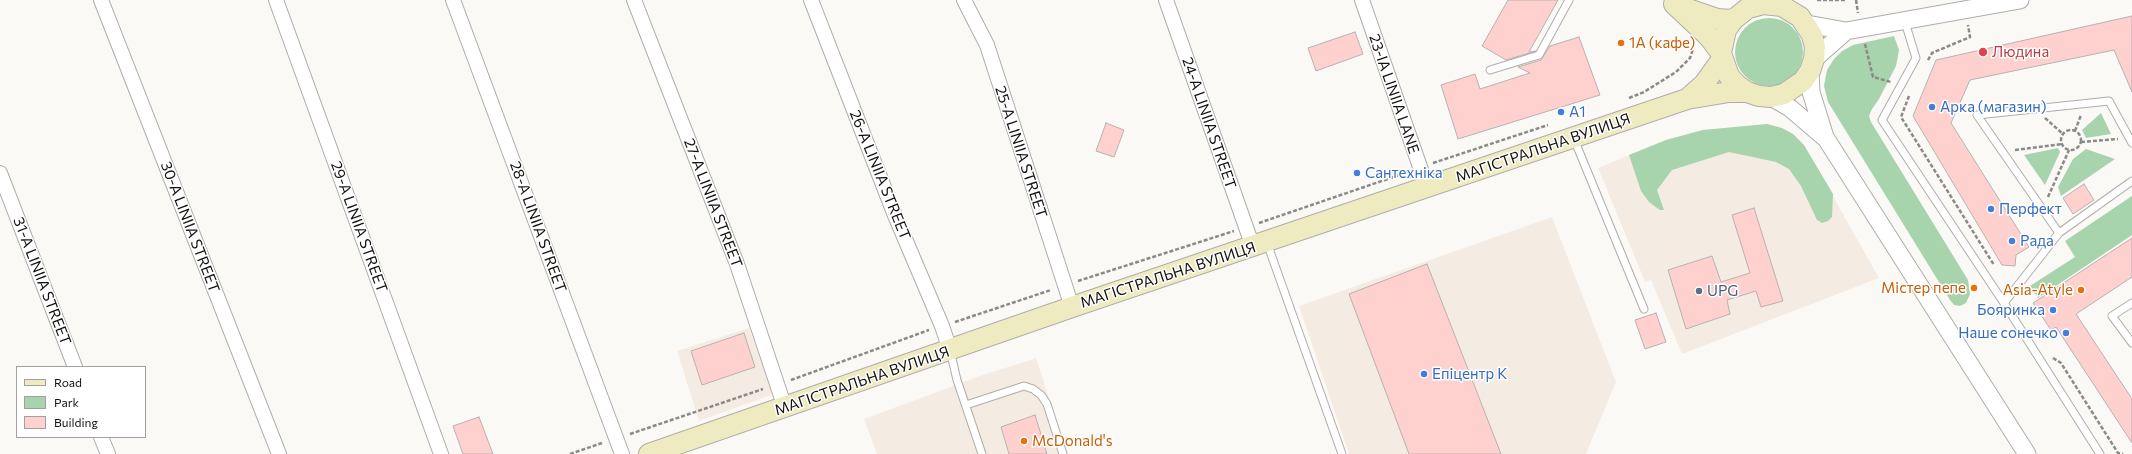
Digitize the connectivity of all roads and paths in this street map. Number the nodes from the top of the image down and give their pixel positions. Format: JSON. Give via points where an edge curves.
{"nodes":[{"id":1,"x":101,"y":0,"type":"edge"},
{"id":2,"x":276,"y":0,"type":"edge"},
{"id":3,"x":454,"y":0,"type":"edge"},
{"id":4,"x":634,"y":0,"type":"edge"},
{"id":5,"x":811,"y":0,"type":"edge"},
{"id":6,"x":964,"y":0,"type":"edge"},
{"id":7,"x":1166,"y":0,"type":"edge"},
{"id":8,"x":1362,"y":0,"type":"edge"},
{"id":9,"x":1569,"y":0,"type":"edge"},
{"id":10,"x":1818,"y":0,"type":"edge"},
{"id":11,"x":1845,"y":0,"type":"edge"},
{"id":12,"x":2020,"y":0,"type":"edge"},
{"id":13,"x":1671,"y":2,"type":"edge"},
{"id":14,"x":1758,"y":3,"type":"edge"},
{"id":15,"x":1781,"y":3,"type":"edge"},
{"id":16,"x":1733,"y":20,"type":"junction"},
{"id":17,"x":1905,"y":22,"type":"junction"},
{"id":18,"x":1807,"y":24,"type":"junction"},
{"id":19,"x":1846,"y":31,"type":"junction"},
{"id":20,"x":1694,"y":40,"type":"dead end"},
{"id":21,"x":1722,"y":56,"type":"junction"},
{"id":22,"x":1812,"y":65,"type":"junction"},
{"id":23,"x":1490,"y":70,"type":"dead end"},
{"id":24,"x":1748,"y":92,"type":"junction"},
{"id":25,"x":1910,"y":96,"type":"dead end"},
{"id":26,"x":1771,"y":97,"type":"junction"},
{"id":27,"x":1627,"y":99,"type":"dead end"},
{"id":28,"x":1688,"y":99,"type":"junction"},
{"id":29,"x":2034,"y":108,"type":"junction"},
{"id":30,"x":1554,"y":123,"type":"dead end"},
{"id":31,"x":2063,"y":134,"type":"junction"},
{"id":32,"x":1824,"y":137,"type":"junction"},
{"id":33,"x":1574,"y":138,"type":"junction"},
{"id":34,"x":2131,"y":141,"type":"edge"},
{"id":35,"x":2081,"y":142,"type":"junction"},
{"id":36,"x":2062,"y":144,"type":"junction"},
{"id":37,"x":2069,"y":150,"type":"junction"},
{"id":38,"x":2003,"y":152,"type":"junction"},
{"id":39,"x":1420,"y":168,"type":"junction"},
{"id":40,"x":0,"y":173,"type":"edge"},
{"id":41,"x":2132,"y":180,"type":"edge"},
{"id":42,"x":1427,"y":187,"type":"junction"},
{"id":43,"x":2043,"y":209,"type":"junction"},
{"id":44,"x":1246,"y":227,"type":"junction"},
{"id":45,"x":2059,"y":232,"type":"junction"},
{"id":46,"x":1260,"y":244,"type":"junction"},
{"id":47,"x":1995,"y":266,"type":"dead end"},
{"id":48,"x":1064,"y":286,"type":"junction"},
{"id":49,"x":2004,"y":303,"type":"junction"},
{"id":50,"x":2132,"y":303,"type":"edge"},
{"id":51,"x":1072,"y":307,"type":"junction"},
{"id":52,"x":1644,"y":309,"type":"dead end"},
{"id":53,"x":942,"y":326,"type":"junction"},
{"id":54,"x":2132,"y":343,"type":"edge"},
{"id":55,"x":950,"y":350,"type":"junction"},
{"id":56,"x":2047,"y":354,"type":"dead end"},
{"id":57,"x":74,"y":366,"type":"edge"},
{"id":58,"x":777,"y":384,"type":"junction"},
{"id":59,"x":966,"y":405,"type":"junction"},
{"id":60,"x":786,"y":408,"type":"junction"},
{"id":61,"x":102,"y":438,"type":"edge"},
{"id":62,"x":616,"y":439,"type":"junction"},
{"id":63,"x":662,"y":452,"type":"edge"},
{"id":64,"x":108,"y":454,"type":"edge"},
{"id":65,"x":279,"y":454,"type":"edge"},
{"id":66,"x":441,"y":454,"type":"edge"},
{"id":67,"x":570,"y":454,"type":"edge"},
{"id":68,"x":622,"y":454,"type":"edge"},
{"id":69,"x":982,"y":454,"type":"edge"},
{"id":70,"x":1063,"y":454,"type":"edge"},
{"id":71,"x":1342,"y":454,"type":"edge"},
{"id":72,"x":2027,"y":454,"type":"edge"},
{"id":73,"x":2100,"y":454,"type":"edge"},
{"id":74,"x":2123,"y":454,"type":"edge"}],
"edges":[{"from":1,"to":65,"type":"street","name":"30-A LINIIA STREET"},
{"from":2,"to":66,"type":"street","name":"29-A LINIIA STREET"},
{"from":3,"to":62,"type":"street","name":"28-A LINIIA STREET"},
{"from":4,"to":58,"type":"street","name":"27-A LINIIA STREET","via":[[737,264]]},
{"from":5,"to":53,"type":"street","name":"26-A LINIIA STREET","via":[[894,212]]},
{"from":6,"to":48,"type":"street","name":"25-A LINIIA STREET","via":[[987,45]]},
{"from":7,"to":44,"type":"street","name":"24-A LINIIA STREET"},
{"from":8,"to":39,"type":"street","name":"23-IA LINIIA LANE"},
{"from":9,"to":23,"type":"lane","via":[[1539,55]]},
{"from":10,"to":11,"type":"path"},
{"from":12,"to":17,"type":"street"},
{"from":13,"to":16,"type":"main road","via":[[1717,19]]},
{"from":13,"to":21,"type":"main road","via":[[1709,37]]},
{"from":14,"to":15,"type":"main road"},
{"from":14,"to":16,"type":"main road"},
{"from":15,"to":18,"type":"main road"},
{"from":16,"to":21,"type":"main road","via":[[1726,30]]},
{"from":17,"to":19,"type":"street"},
{"from":17,"to":49,"type":"lane","via":[[1916,58],[1882,120]]},
{"from":18,"to":19,"type":"street"},
{"from":18,"to":22,"type":"main road","via":[[1814,47]]},
{"from":19,"to":22,"type":"street"},
{"from":20,"to":27,"type":"path","via":[[1690,58],[1676,72],[1644,92]]},
{"from":21,"to":24,"type":"main road","via":[[1729,76]]},
{"from":21,"to":28,"type":"main road","via":[[1704,84]]},
{"from":22,"to":26,"type":"main road","via":[[1803,81],[1794,89]]},
{"from":22,"to":32,"type":"street","via":[[1812,92]]},
{"from":24,"to":26,"type":"main road"},
{"from":24,"to":28,"type":"main road","name":"МАГІСТРАЛЬНА ВУЛИЦЯ","via":[[1729,92]]},
{"from":25,"to":47,"type":"path","via":[[1901,118]]},
{"from":26,"to":32,"type":"street","via":[[1790,108]]},
{"from":28,"to":33,"type":"main road","name":"МАГІСТРАЛЬНА ВУЛИЦЯ"},
{"from":29,"to":31,"type":"path"},
{"from":29,"to":34,"type":"lane","via":[[2109,101]]},
{"from":29,"to":38,"type":"lane","via":[[1977,115]]},
{"from":30,"to":39,"type":"path"},
{"from":31,"to":35,"type":"path","via":[[2075,131],[2080,135]]},
{"from":31,"to":36,"type":"path"},
{"from":32,"to":72,"type":"street"},
{"from":33,"to":42,"type":"main road","name":"МАГІСТРАЛЬНА ВУЛИЦЯ"},
{"from":33,"to":52,"type":"lane"},
{"from":34,"to":35,"type":"path"},
{"from":35,"to":37,"type":"path","via":[[2075,149]]},
{"from":36,"to":37,"type":"path"},
{"from":36,"to":38,"type":"path"},
{"from":37,"to":43,"type":"path"},
{"from":38,"to":43,"type":"lane"},
{"from":39,"to":42,"type":"street","name":"23-IA LINIIA LANE"},
{"from":39,"to":44,"type":"path"},
{"from":40,"to":57,"type":"street","name":"31-A LINIIA STREET"},
{"from":41,"to":45,"type":"lane"},
{"from":42,"to":46,"type":"main road","name":"МАГІСТРАЛЬНА ВУЛИЦЯ"},
{"from":43,"to":45,"type":"lane"},
{"from":44,"to":46,"type":"street","name":"24-A LINIIA STREET"},
{"from":44,"to":48,"type":"path"},
{"from":45,"to":49,"type":"lane"},
{"from":46,"to":51,"type":"main road","name":"МАГІСТРАЛЬНА ВУЛИЦЯ"},
{"from":46,"to":71,"type":"lane"},
{"from":48,"to":51,"type":"street","name":"25-A LINIIA STREET"},
{"from":48,"to":53,"type":"path"},
{"from":49,"to":73,"type":"lane"},
{"from":50,"to":54,"type":"lane","via":[[2112,316]]},
{"from":51,"to":55,"type":"main road","name":"МАГІСТРАЛЬНА ВУЛИЦЯ"},
{"from":53,"to":55,"type":"street","name":"26-A LINIIA STREET"},
{"from":53,"to":58,"type":"path"},
{"from":55,"to":59,"type":"lane"},
{"from":55,"to":60,"type":"main road","name":"МАГІСТРАЛЬНА ВУЛИЦЯ"},
{"from":56,"to":74,"type":"path","via":[[2061,363],[2118,453]]},
{"from":58,"to":60,"type":"street","name":"27-A LINIIA STREET"},
{"from":58,"to":62,"type":"path"},
{"from":59,"to":69,"type":"lane"},
{"from":59,"to":70,"type":"lane","via":[[1024,386],[1033,389],[1047,404]]},
{"from":60,"to":63,"type":"main road","name":"МАГІСТРАЛЬНА ВУЛИЦЯ"},
{"from":61,"to":64,"type":"street"},
{"from":62,"to":67,"type":"path"},
{"from":62,"to":68,"type":"street","name":"28-A LINIIA STREET"}]}
